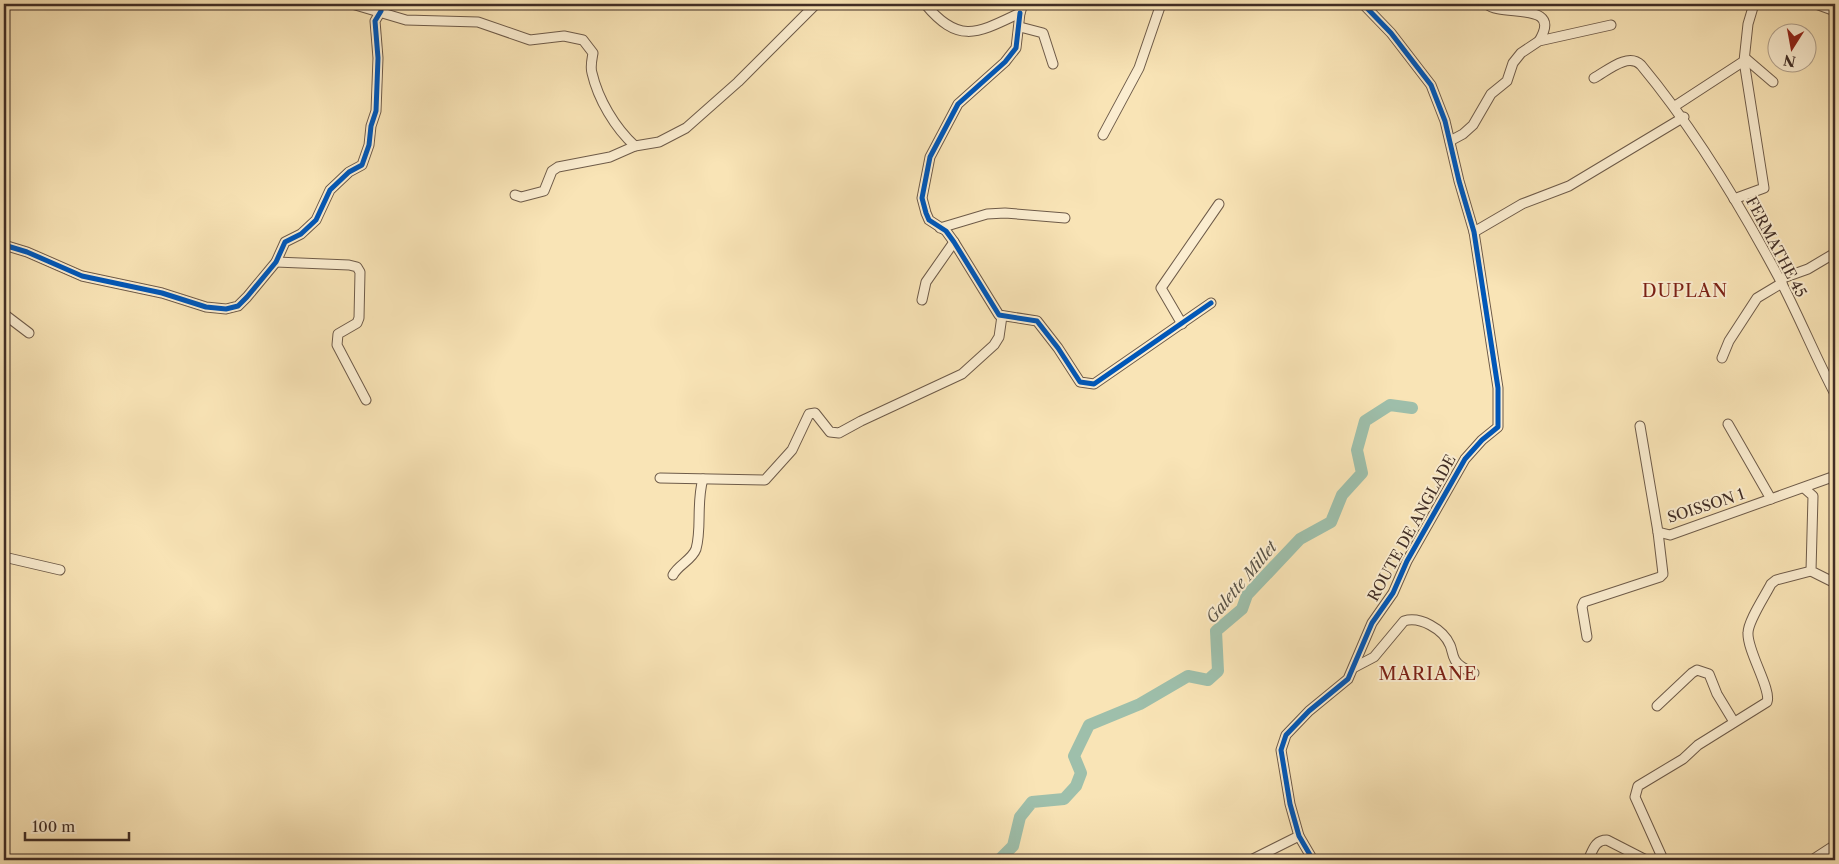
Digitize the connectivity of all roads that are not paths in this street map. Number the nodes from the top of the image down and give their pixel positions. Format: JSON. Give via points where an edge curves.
{"nodes":[{"id":1,"x":352,"y":4,"type":"edge"},
{"id":2,"x":816,"y":4,"type":"edge"},
{"id":3,"x":925,"y":4,"type":"edge"},
{"id":4,"x":1160,"y":4,"type":"edge"},
{"id":5,"x":1487,"y":4,"type":"edge"},
{"id":6,"x":1507,"y":4,"type":"edge"},
{"id":7,"x":1754,"y":4,"type":"edge"},
{"id":8,"x":1816,"y":4,"type":"edge"},
{"id":9,"x":1366,"y":5,"type":"edge"},
{"id":10,"x":377,"y":8,"type":"edge"},
{"id":11,"x":1022,"y":8,"type":"edge"},
{"id":12,"x":1835,"y":11,"type":"edge"},
{"id":13,"x":1611,"y":25,"type":"dead end"},
{"id":14,"x":1020,"y":27,"type":"junction"},
{"id":15,"x":1539,"y":41,"type":"junction"},
{"id":16,"x":1744,"y":59,"type":"junction"},
{"id":17,"x":1053,"y":64,"type":"dead end"},
{"id":18,"x":1594,"y":78,"type":"dead end"},
{"id":19,"x":1773,"y":82,"type":"dead end"},
{"id":20,"x":1675,"y":106,"type":"junction"},
{"id":21,"x":1684,"y":117,"type":"junction"},
{"id":22,"x":1103,"y":135,"type":"dead end"},
{"id":23,"x":1450,"y":141,"type":"junction"},
{"id":24,"x":635,"y":146,"type":"junction"},
{"id":25,"x":515,"y":195,"type":"dead end"},
{"id":26,"x":1734,"y":199,"type":"junction"},
{"id":27,"x":1220,"y":204,"type":"dead end"},
{"id":28,"x":1065,"y":218,"type":"dead end"},
{"id":29,"x":940,"y":228,"type":"junction"},
{"id":30,"x":1474,"y":232,"type":"junction"},
{"id":31,"x":954,"y":242,"type":"junction"},
{"id":32,"x":4,"y":245,"type":"edge"},
{"id":33,"x":1835,"y":254,"type":"edge"},
{"id":34,"x":276,"y":262,"type":"junction"},
{"id":35,"x":1781,"y":281,"type":"junction"},
{"id":36,"x":922,"y":300,"type":"dead end"},
{"id":37,"x":1211,"y":303,"type":"dead end"},
{"id":38,"x":4,"y":314,"type":"edge"},
{"id":39,"x":1002,"y":316,"type":"junction"},
{"id":40,"x":1182,"y":324,"type":"junction"},
{"id":41,"x":29,"y":333,"type":"dead end"},
{"id":42,"x":1722,"y":358,"type":"dead end"},
{"id":43,"x":1835,"y":394,"type":"edge"},
{"id":44,"x":366,"y":400,"type":"dead end"},
{"id":45,"x":1728,"y":424,"type":"dead end"},
{"id":46,"x":1640,"y":426,"type":"dead end"},
{"id":47,"x":1835,"y":476,"type":"edge"},
{"id":48,"x":660,"y":478,"type":"dead end"},
{"id":49,"x":703,"y":480,"type":"junction"},
{"id":50,"x":1804,"y":488,"type":"junction"},
{"id":51,"x":1772,"y":499,"type":"junction"},
{"id":52,"x":1658,"y":532,"type":"junction"},
{"id":53,"x":4,"y":557,"type":"edge"},
{"id":54,"x":60,"y":570,"type":"dead end"},
{"id":55,"x":1811,"y":571,"type":"junction"},
{"id":56,"x":673,"y":575,"type":"dead end"},
{"id":57,"x":1835,"y":583,"type":"edge"},
{"id":58,"x":1587,"y":637,"type":"dead end"},
{"id":59,"x":1355,"y":667,"type":"junction"},
{"id":60,"x":1474,"y":673,"type":"dead end"},
{"id":61,"x":1657,"y":706,"type":"dead end"},
{"id":62,"x":1734,"y":722,"type":"junction"},
{"id":63,"x":1299,"y":836,"type":"junction"},
{"id":64,"x":1835,"y":845,"type":"edge"},
{"id":65,"x":1264,"y":858,"type":"edge"},
{"id":66,"x":1251,"y":860,"type":"edge"},
{"id":67,"x":1313,"y":860,"type":"edge"},
{"id":68,"x":1588,"y":860,"type":"edge"},
{"id":69,"x":1646,"y":860,"type":"edge"},
{"id":70,"x":1661,"y":860,"type":"edge"},
{"id":71,"x":1812,"y":860,"type":"edge"}],
"edges":[{"from":1,"to":10,"type":"street"},
{"from":2,"to":24,"type":"street","via":[[738,82],[686,128],[659,142]]},
{"from":3,"to":11,"type":"street","via":[[938,19],[962,32],[980,32]]},
{"from":4,"to":22,"type":"street","via":[[1139,68]]},
{"from":5,"to":6,"type":"street","via":[[1498,9]]},
{"from":6,"to":15,"type":"street","via":[[1537,5],[1542,9],[1545,17]]},
{"from":7,"to":16,"type":"street"},
{"from":8,"to":12,"type":"street"},
{"from":9,"to":23,"type":"street","name":"ROUTE DE ANGLADE","via":[[1431,85]]},
{"from":10,"to":24,"type":"street","via":[[406,20],[478,22],[530,40],[564,36],[583,40],[593,53],[591,71],[610,116],[619,132]]},
{"from":10,"to":34,"type":"street","via":[[376,111],[362,165],[330,190],[316,220],[285,242]]},
{"from":11,"to":14,"type":"street"},
{"from":13,"to":15,"type":"street"},
{"from":14,"to":17,"type":"street","via":[[1044,34]]},
{"from":14,"to":29,"type":"street","via":[[1016,48],[958,104],[930,157],[922,198],[929,220]]},
{"from":15,"to":23,"type":"street","via":[[1513,63],[1507,81],[1491,94],[1473,125]]},
{"from":16,"to":19,"type":"street"},
{"from":16,"to":20,"type":"street"},
{"from":16,"to":26,"type":"street","via":[[1764,188]]},
{"from":18,"to":20,"type":"street","name":"FERMATHE 45","via":[[1626,60],[1634,60],[1641,64]]},
{"from":20,"to":21,"type":"street","name":"FERMATHE 45"},
{"from":21,"to":26,"type":"street","name":"FERMATHE 45"},
{"from":21,"to":30,"type":"street","via":[[1569,186],[1522,204]]},
{"from":23,"to":30,"type":"street","name":"ROUTE DE ANGLADE"},
{"from":24,"to":25,"type":"street","via":[[610,157],[558,167],[552,171],[544,191],[522,197]]},
{"from":26,"to":35,"type":"street","name":"FERMATHE 45"},
{"from":27,"to":40,"type":"street","via":[[1161,288]]},
{"from":28,"to":29,"type":"street","via":[[987,214]]},
{"from":29,"to":31,"type":"street"},
{"from":30,"to":59,"type":"street","name":"ROUTE DE ANGLADE","via":[[1498,388],[1498,427],[1465,459],[1407,561],[1393,593],[1372,623]]},
{"from":31,"to":36,"type":"street","via":[[926,282]]},
{"from":31,"to":39,"type":"street"},
{"from":32,"to":34,"type":"street","via":[[82,276],[217,309],[238,306]]},
{"from":33,"to":35,"type":"street"},
{"from":34,"to":44,"type":"street","via":[[357,267],[360,272],[358,322],[338,334],[337,345]]},
{"from":35,"to":42,"type":"street","via":[[1757,298],[1729,341]]},
{"from":35,"to":43,"type":"street","name":"FERMATHE 45"},
{"from":37,"to":40,"type":"street"},
{"from":38,"to":41,"type":"street"},
{"from":39,"to":40,"type":"street","via":[[1037,321],[1080,382],[1088,385]]},
{"from":39,"to":49,"type":"street","via":[[999,337],[994,345],[962,374],[840,433],[830,432],[818,415],[809,414],[792,450],[766,480]]},
{"from":45,"to":51,"type":"street"},
{"from":46,"to":52,"type":"street","name":"SOISSON 1"},
{"from":47,"to":50,"type":"street","name":"SOISSON 1"},
{"from":48,"to":49,"type":"street"},
{"from":49,"to":56,"type":"street","via":[[699,494],[696,549]]},
{"from":50,"to":51,"type":"street","name":"SOISSON 1"},
{"from":50,"to":55,"type":"street","via":[[1811,492],[1814,501]]},
{"from":51,"to":52,"type":"street","name":"SOISSON 1","via":[[1670,534]]},
{"from":52,"to":58,"type":"street","via":[[1663,574],[1584,602]]},
{"from":53,"to":54,"type":"street"},
{"from":55,"to":57,"type":"street"},
{"from":55,"to":62,"type":"street","via":[[1771,584],[1749,625],[1748,637],[1769,698],[1765,704]]},
{"from":59,"to":60,"type":"street","via":[[1374,657],[1404,621],[1411,619],[1420,620],[1439,631],[1450,644],[1455,660],[1463,669]]},
{"from":59,"to":63,"type":"street","name":"ROUTE DE ANGLADE","via":[[1340,688],[1309,711],[1286,735],[1281,750]]},
{"from":61,"to":62,"type":"street","via":[[1692,673],[1703,671],[1709,674]]},
{"from":62,"to":70,"type":"street","via":[[1638,786],[1635,797]]},
{"from":63,"to":65,"type":"street"},
{"from":63,"to":67,"type":"street","name":"ROUTE DE ANGLADE"},
{"from":64,"to":71,"type":"street"},
{"from":65,"to":66,"type":"street"},
{"from":68,"to":69,"type":"street","via":[[1594,847],[1602,840]]}]}
